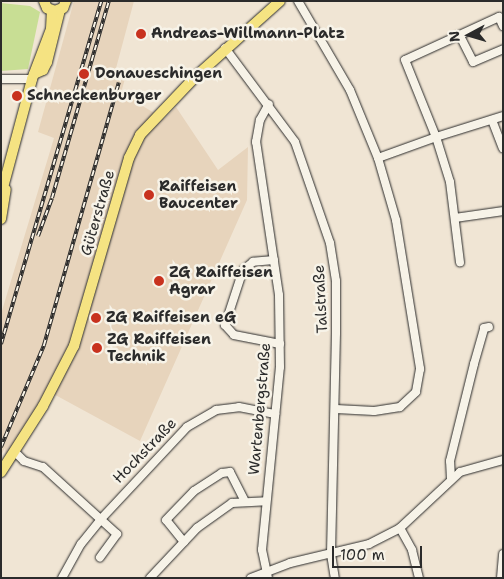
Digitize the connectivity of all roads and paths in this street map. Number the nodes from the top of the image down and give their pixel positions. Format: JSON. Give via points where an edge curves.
{"nodes":[{"id":1,"x":66,"y":1,"type":"edge"},
{"id":2,"x":280,"y":1,"type":"edge"},
{"id":3,"x":298,"y":1,"type":"edge"},
{"id":4,"x":43,"y":2,"type":"edge"},
{"id":5,"x":56,"y":11,"type":"junction"},
{"id":6,"x":503,"y":26,"type":"edge"},
{"id":7,"x":460,"y":36,"type":"junction"},
{"id":8,"x":226,"y":48,"type":"junction"},
{"id":9,"x":503,"y":49,"type":"edge"},
{"id":10,"x":33,"y":77,"type":"junction"},
{"id":11,"x":1,"y":79,"type":"edge"},
{"id":12,"x":269,"y":104,"type":"junction"},
{"id":13,"x":503,"y":116,"type":"edge"},
{"id":14,"x":492,"y":120,"type":"junction"},
{"id":15,"x":436,"y":137,"type":"junction"},
{"id":16,"x":503,"y":148,"type":"edge"},
{"id":17,"x":378,"y":158,"type":"junction"},
{"id":18,"x":4,"y":178,"type":"junction"},
{"id":19,"x":1,"y":196,"type":"edge"},
{"id":20,"x":503,"y":211,"type":"edge"},
{"id":21,"x":456,"y":218,"type":"junction"},
{"id":22,"x":1,"y":219,"type":"edge"},
{"id":23,"x":274,"y":260,"type":"junction"},
{"id":24,"x":460,"y":262,"type":"dead end"},
{"id":25,"x":489,"y":327,"type":"dead end"},
{"id":26,"x":280,"y":344,"type":"junction"},
{"id":27,"x":336,"y":409,"type":"junction"},
{"id":28,"x":275,"y":414,"type":"junction"},
{"id":29,"x":14,"y":450,"type":"junction"},
{"id":30,"x":503,"y":460,"type":"edge"},
{"id":31,"x":1,"y":472,"type":"edge"},
{"id":32,"x":451,"y":479,"type":"junction"},
{"id":33,"x":244,"y":500,"type":"junction"},
{"id":34,"x":266,"y":501,"type":"junction"},
{"id":35,"x":101,"y":519,"type":"junction"},
{"id":36,"x":400,"y":528,"type":"junction"},
{"id":37,"x":184,"y":542,"type":"junction"},
{"id":38,"x":331,"y":554,"type":"junction"},
{"id":39,"x":503,"y":554,"type":"edge"},
{"id":40,"x":100,"y":557,"type":"dead end"},
{"id":41,"x":266,"y":574,"type":"edge"},
{"id":42,"x":62,"y":578,"type":"edge"},
{"id":43,"x":150,"y":578,"type":"edge"},
{"id":44,"x":250,"y":578,"type":"edge"},
{"id":45,"x":335,"y":578,"type":"edge"},
{"id":46,"x":419,"y":578,"type":"edge"},
{"id":47,"x":501,"y":578,"type":"edge"}],
"edges":[{"from":1,"to":5,"type":"main road"},
{"from":2,"to":8,"type":"main road","name":"Güterstraße"},
{"from":3,"to":17,"type":"street","via":[[350,90]]},
{"from":4,"to":5,"type":"main road"},
{"from":5,"to":10,"type":"main road"},
{"from":6,"to":7,"type":"street","via":[[499,17]]},
{"from":7,"to":9,"type":"street","via":[[473,62]]},
{"from":7,"to":15,"type":"street","via":[[405,60]]},
{"from":8,"to":12,"type":"street","name":"Talstraße"},
{"from":8,"to":29,"type":"main road","name":"Güterstraße","via":[[163,108],[133,148],[74,346],[52,390]]},
{"from":10,"to":11,"type":"street"},
{"from":10,"to":18,"type":"main road"},
{"from":12,"to":23,"type":"street","name":"Wartenbergstraße","via":[[260,120],[256,142]]},
{"from":12,"to":27,"type":"street","name":"Talstraße","via":[[298,150],[330,243],[336,282]]},
{"from":13,"to":14,"type":"street"},
{"from":14,"to":15,"type":"street"},
{"from":14,"to":16,"type":"street"},
{"from":15,"to":17,"type":"street"},
{"from":15,"to":21,"type":"street","via":[[450,182]]},
{"from":17,"to":27,"type":"street","via":[[396,220],[408,280],[419,381],[410,401],[400,407],[374,411]]},
{"from":18,"to":19,"type":"main road"},
{"from":18,"to":22,"type":"main road","via":[[6,199]]},
{"from":20,"to":21,"type":"street"},
{"from":21,"to":24,"type":"street"},
{"from":23,"to":26,"type":"street","name":"Wartenbergstraße"},
{"from":23,"to":26,"type":"street","via":[[253,262],[243,270],[225,325],[234,335]]},
{"from":25,"to":32,"type":"street","via":[[484,328],[450,461]]},
{"from":26,"to":28,"type":"street","name":"Wartenbergstraße"},
{"from":27,"to":38,"type":"street","name":"Talstraße"},
{"from":28,"to":34,"type":"street","name":"Wartenbergstraße"},
{"from":28,"to":35,"type":"street","name":"Hochstraße","via":[[239,407],[216,410],[200,418],[165,447]]},
{"from":29,"to":31,"type":"main road","name":"Güterstraße"},
{"from":29,"to":35,"type":"street","via":[[24,461],[43,467]]},
{"from":30,"to":32,"type":"street","via":[[474,466]]},
{"from":32,"to":36,"type":"street"},
{"from":33,"to":34,"type":"street"},
{"from":33,"to":37,"type":"street","via":[[217,514]]},
{"from":33,"to":37,"type":"street","via":[[230,472],[194,491],[166,520]]},
{"from":34,"to":41,"type":"street","name":"Wartenbergstraße","via":[[262,550]]},
{"from":35,"to":40,"type":"street","via":[[117,538]]},
{"from":35,"to":42,"type":"street","name":"Hochstraße","via":[[81,544]]},
{"from":36,"to":38,"type":"street","via":[[369,544]]},
{"from":36,"to":46,"type":"street","via":[[412,550]]},
{"from":37,"to":43,"type":"street"},
{"from":38,"to":41,"type":"street"},
{"from":38,"to":45,"type":"street","name":"Talstraße"},
{"from":39,"to":47,"type":"street"},
{"from":41,"to":44,"type":"street"}]}
